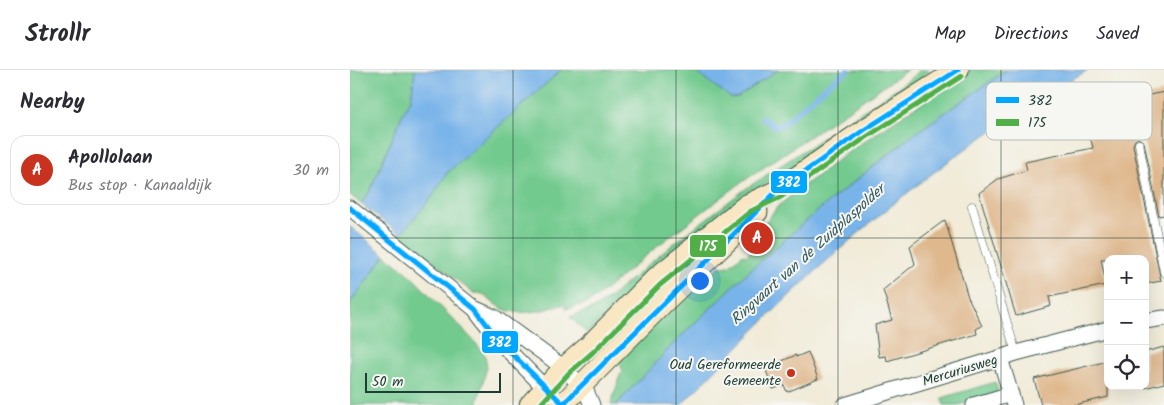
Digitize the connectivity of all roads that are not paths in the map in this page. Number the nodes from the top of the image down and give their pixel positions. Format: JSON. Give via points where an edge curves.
{"nodes":[{"id":1,"x":958,"y":70,"type":"edge"},
{"id":2,"x":1139,"y":144,"type":"dead end"},
{"id":3,"x":777,"y":190,"type":"junction"},
{"id":4,"x":972,"y":206,"type":"dead end"},
{"id":5,"x":350,"y":208,"type":"edge"},
{"id":6,"x":1164,"y":272,"type":"edge"},
{"id":7,"x":475,"y":309,"type":"junction"},
{"id":8,"x":1164,"y":318,"type":"edge"},
{"id":9,"x":1149,"y":320,"type":"edge"},
{"id":10,"x":1104,"y":331,"type":"edge"},
{"id":11,"x":1016,"y":353,"type":"junction"},
{"id":12,"x":1000,"y":358,"type":"junction"},
{"id":13,"x":564,"y":368,"type":"junction"},
{"id":14,"x":581,"y":385,"type":"junction"},
{"id":15,"x":545,"y":388,"type":"junction"},
{"id":16,"x":1012,"y":400,"type":"edge"},
{"id":17,"x":530,"y":405,"type":"edge"},
{"id":18,"x":564,"y":405,"type":"edge"},
{"id":19,"x":592,"y":405,"type":"edge"},
{"id":20,"x":846,"y":405,"type":"edge"},
{"id":21,"x":974,"y":405,"type":"edge"}],
"edges":[{"from":1,"to":3,"type":"main road"},
{"from":2,"to":6,"type":"lane"},
{"from":3,"to":13,"type":"main road","via":[[747,205],[655,279]]},
{"from":3,"to":14,"type":"main road"},
{"from":4,"to":11,"type":"lane","name":"Mercuriusweg"},
{"from":5,"to":7,"type":"street"},
{"from":7,"to":13,"type":"street","via":[[494,317]]},
{"from":7,"to":15,"type":"street","via":[[501,343]]},
{"from":8,"to":9,"type":"street"},
{"from":10,"to":11,"type":"street","name":"Mercuriusweg"},
{"from":11,"to":12,"type":"street","name":"Mercuriusweg"},
{"from":12,"to":16,"type":"street"},
{"from":12,"to":20,"type":"street","name":"Mercuriusweg"},
{"from":13,"to":14,"type":"street"},
{"from":13,"to":15,"type":"main road"},
{"from":14,"to":18,"type":"main road"},
{"from":14,"to":19,"type":"street"},
{"from":15,"to":17,"type":"main road"},
{"from":15,"to":18,"type":"street"},
{"from":16,"to":21,"type":"street"}]}
